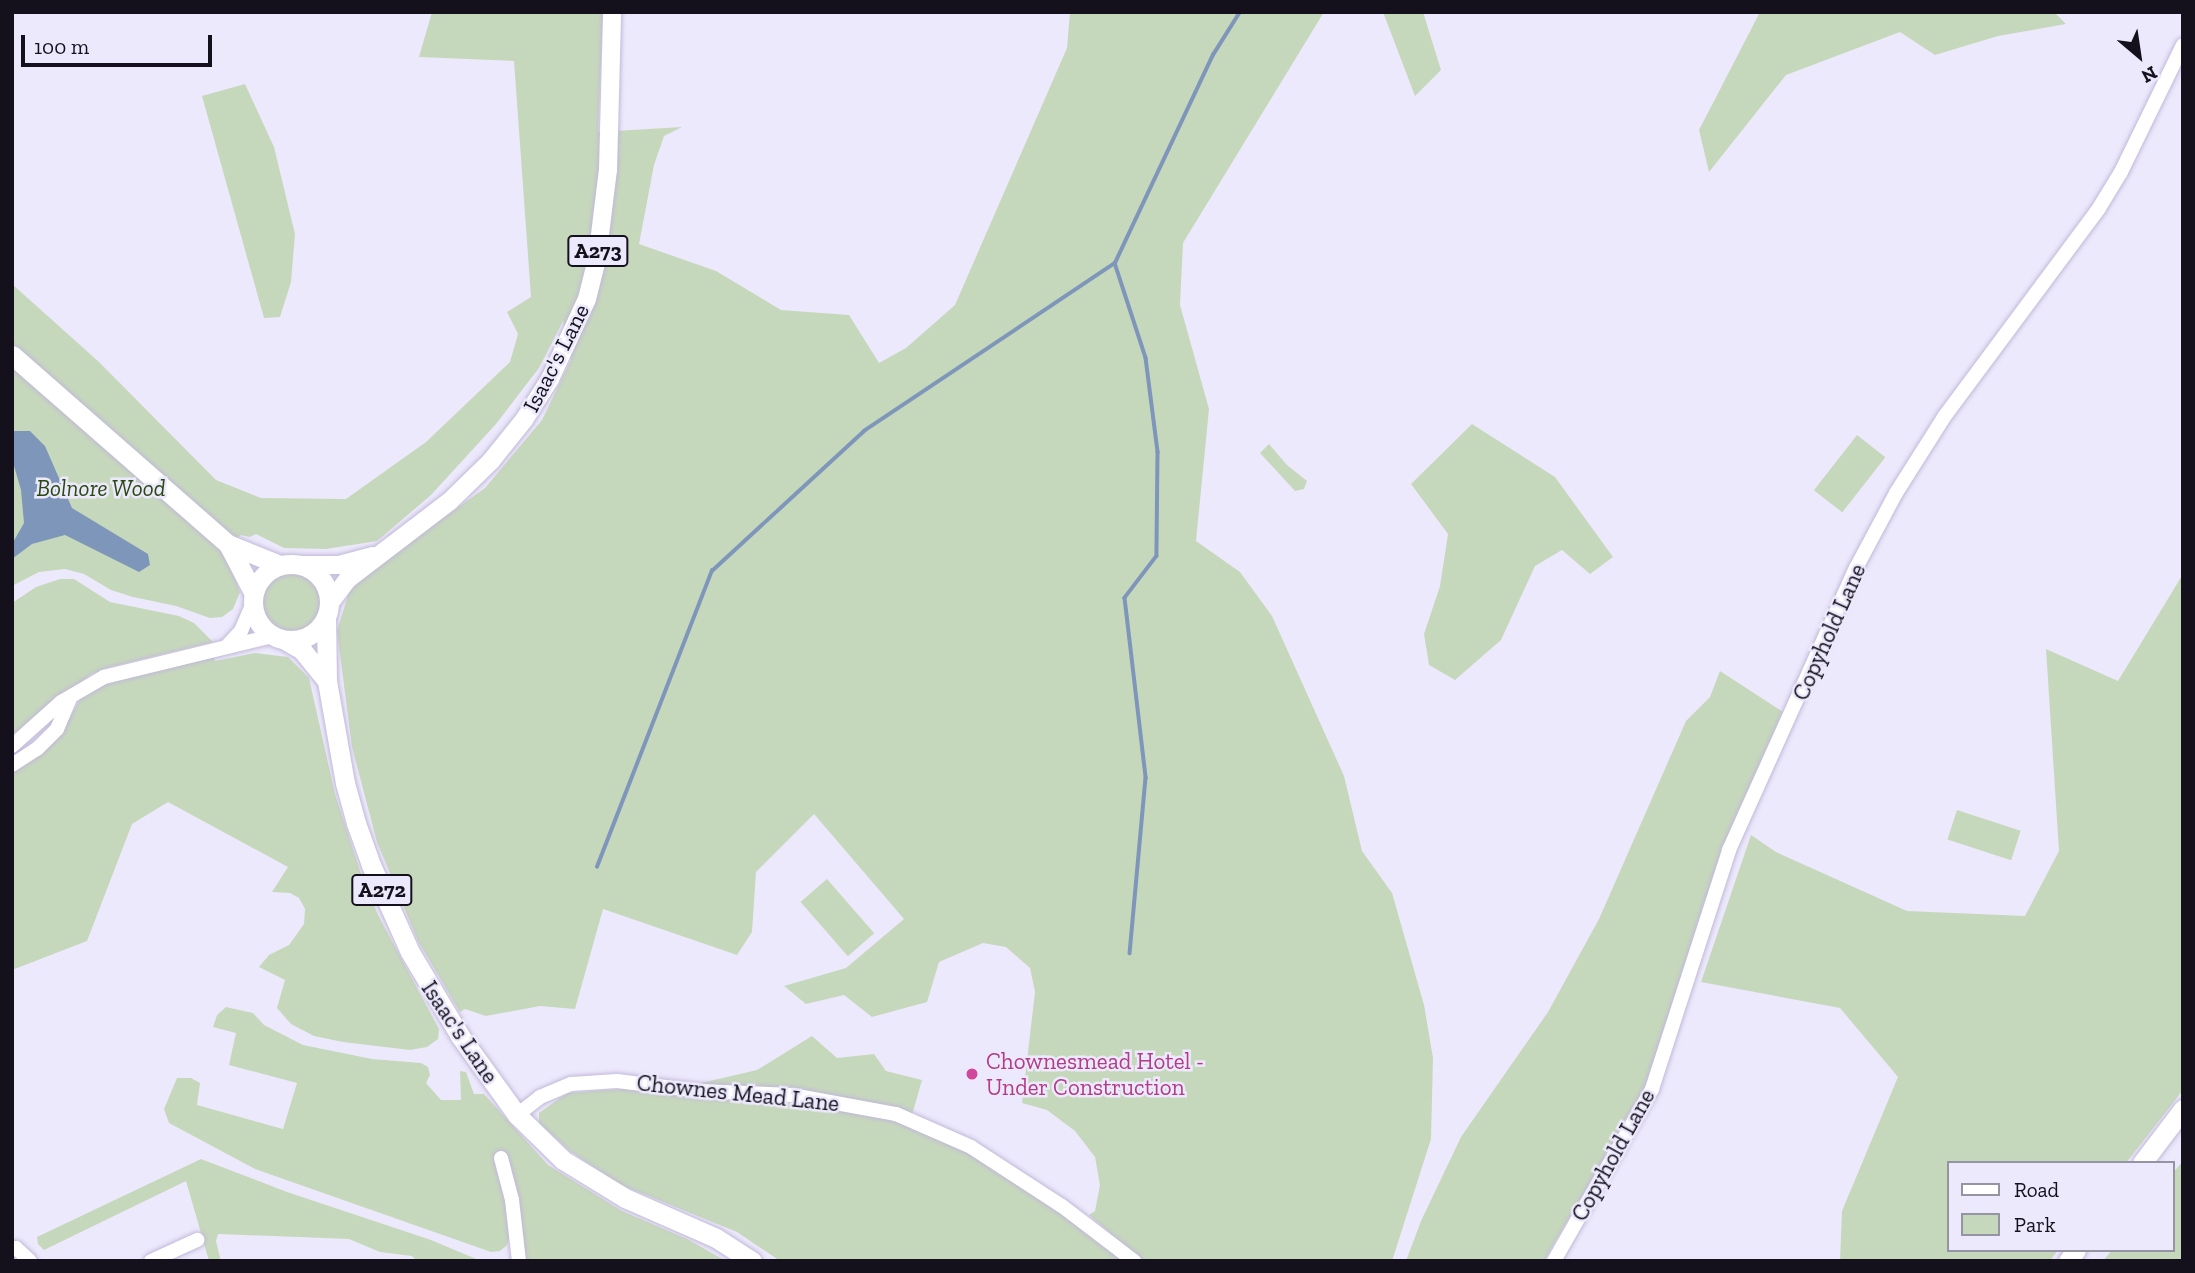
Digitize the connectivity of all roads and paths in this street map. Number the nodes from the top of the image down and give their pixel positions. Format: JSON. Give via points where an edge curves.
{"nodes":[{"id":1,"x":612,"y":12,"type":"edge"},
{"id":2,"x":2183,"y":45,"type":"edge"},
{"id":3,"x":12,"y":355,"type":"edge"},
{"id":4,"x":228,"y":544,"type":"junction"},
{"id":5,"x":376,"y":555,"type":"junction"},
{"id":6,"x":280,"y":565,"type":"junction"},
{"id":7,"x":303,"y":565,"type":"junction"},
{"id":8,"x":253,"y":599,"type":"junction"},
{"id":9,"x":328,"y":611,"type":"junction"},
{"id":10,"x":279,"y":638,"type":"junction"},
{"id":11,"x":227,"y":646,"type":"junction"},
{"id":12,"x":327,"y":681,"type":"junction"},
{"id":13,"x":71,"y":698,"type":"junction"},
{"id":14,"x":12,"y":746,"type":"edge"},
{"id":15,"x":12,"y":765,"type":"edge"},
{"id":16,"x":2183,"y":1109,"type":"edge"},
{"id":17,"x":517,"y":1115,"type":"junction"},
{"id":18,"x":501,"y":1158,"type":"dead end"},
{"id":19,"x":2144,"y":1161,"type":"edge"},
{"id":20,"x":197,"y":1240,"type":"dead end"},
{"id":21,"x":14,"y":1248,"type":"edge"},
{"id":22,"x":157,"y":1260,"type":"edge"},
{"id":23,"x":30,"y":1261,"type":"edge"},
{"id":24,"x":519,"y":1261,"type":"edge"},
{"id":25,"x":752,"y":1261,"type":"edge"},
{"id":26,"x":1134,"y":1261,"type":"edge"},
{"id":27,"x":1554,"y":1261,"type":"edge"}],
"edges":[{"from":1,"to":5,"type":"main road","name":"Isaac's Lane","number":"A273","via":[[608,170],[587,299],[550,379],[491,461],[425,522]]},
{"from":2,"to":27,"type":"street","name":"Copyhold Lane","via":[[2099,208],[1944,417],[1856,568],[1729,850],[1652,1089]]},
{"from":3,"to":4,"type":"highway"},
{"from":4,"to":6,"type":"highway"},
{"from":4,"to":8,"type":"highway"},
{"from":5,"to":7,"type":"main road","name":"Isaac's Lane","number":"A273","via":[[339,565]]},
{"from":5,"to":9,"type":"main road","name":"Isaac's Lane","number":"A273","via":[[348,579]]},
{"from":6,"to":7,"type":"highway"},
{"from":6,"to":8,"type":"highway","via":[[263,575]]},
{"from":7,"to":9,"type":"highway","via":[[323,580]]},
{"from":8,"to":10,"type":"highway","via":[[262,628]]},
{"from":8,"to":11,"type":"street","via":[[241,631]]},
{"from":9,"to":10,"type":"highway","via":[[309,636]]},
{"from":9,"to":12,"type":"highway","name":"Isaac's Lane","number":"A272"},
{"from":10,"to":11,"type":"street"},
{"from":10,"to":12,"type":"highway","name":"Isaac's Lane","number":"A272","via":[[302,650]]},
{"from":11,"to":13,"type":"street","via":[[104,677]]},
{"from":12,"to":17,"type":"highway","name":"Isaac's Lane","number":"A272","via":[[345,783],[370,865],[424,979]]},
{"from":13,"to":14,"type":"street"},
{"from":13,"to":15,"type":"street","via":[[49,738]]},
{"from":16,"to":19,"type":"highway"},
{"from":17,"to":25,"type":"highway","name":"Isaac's Lane","number":"A272","via":[[563,1160],[593,1179],[716,1238]]},
{"from":17,"to":26,"type":"street","name":"Chownes Mead Lane","via":[[540,1097],[571,1084],[617,1081],[792,1095],[896,1114],[971,1147],[1062,1206]]},
{"from":18,"to":24,"type":"street","via":[[514,1212]]},
{"from":20,"to":22,"type":"street"},
{"from":21,"to":23,"type":"street"}]}
